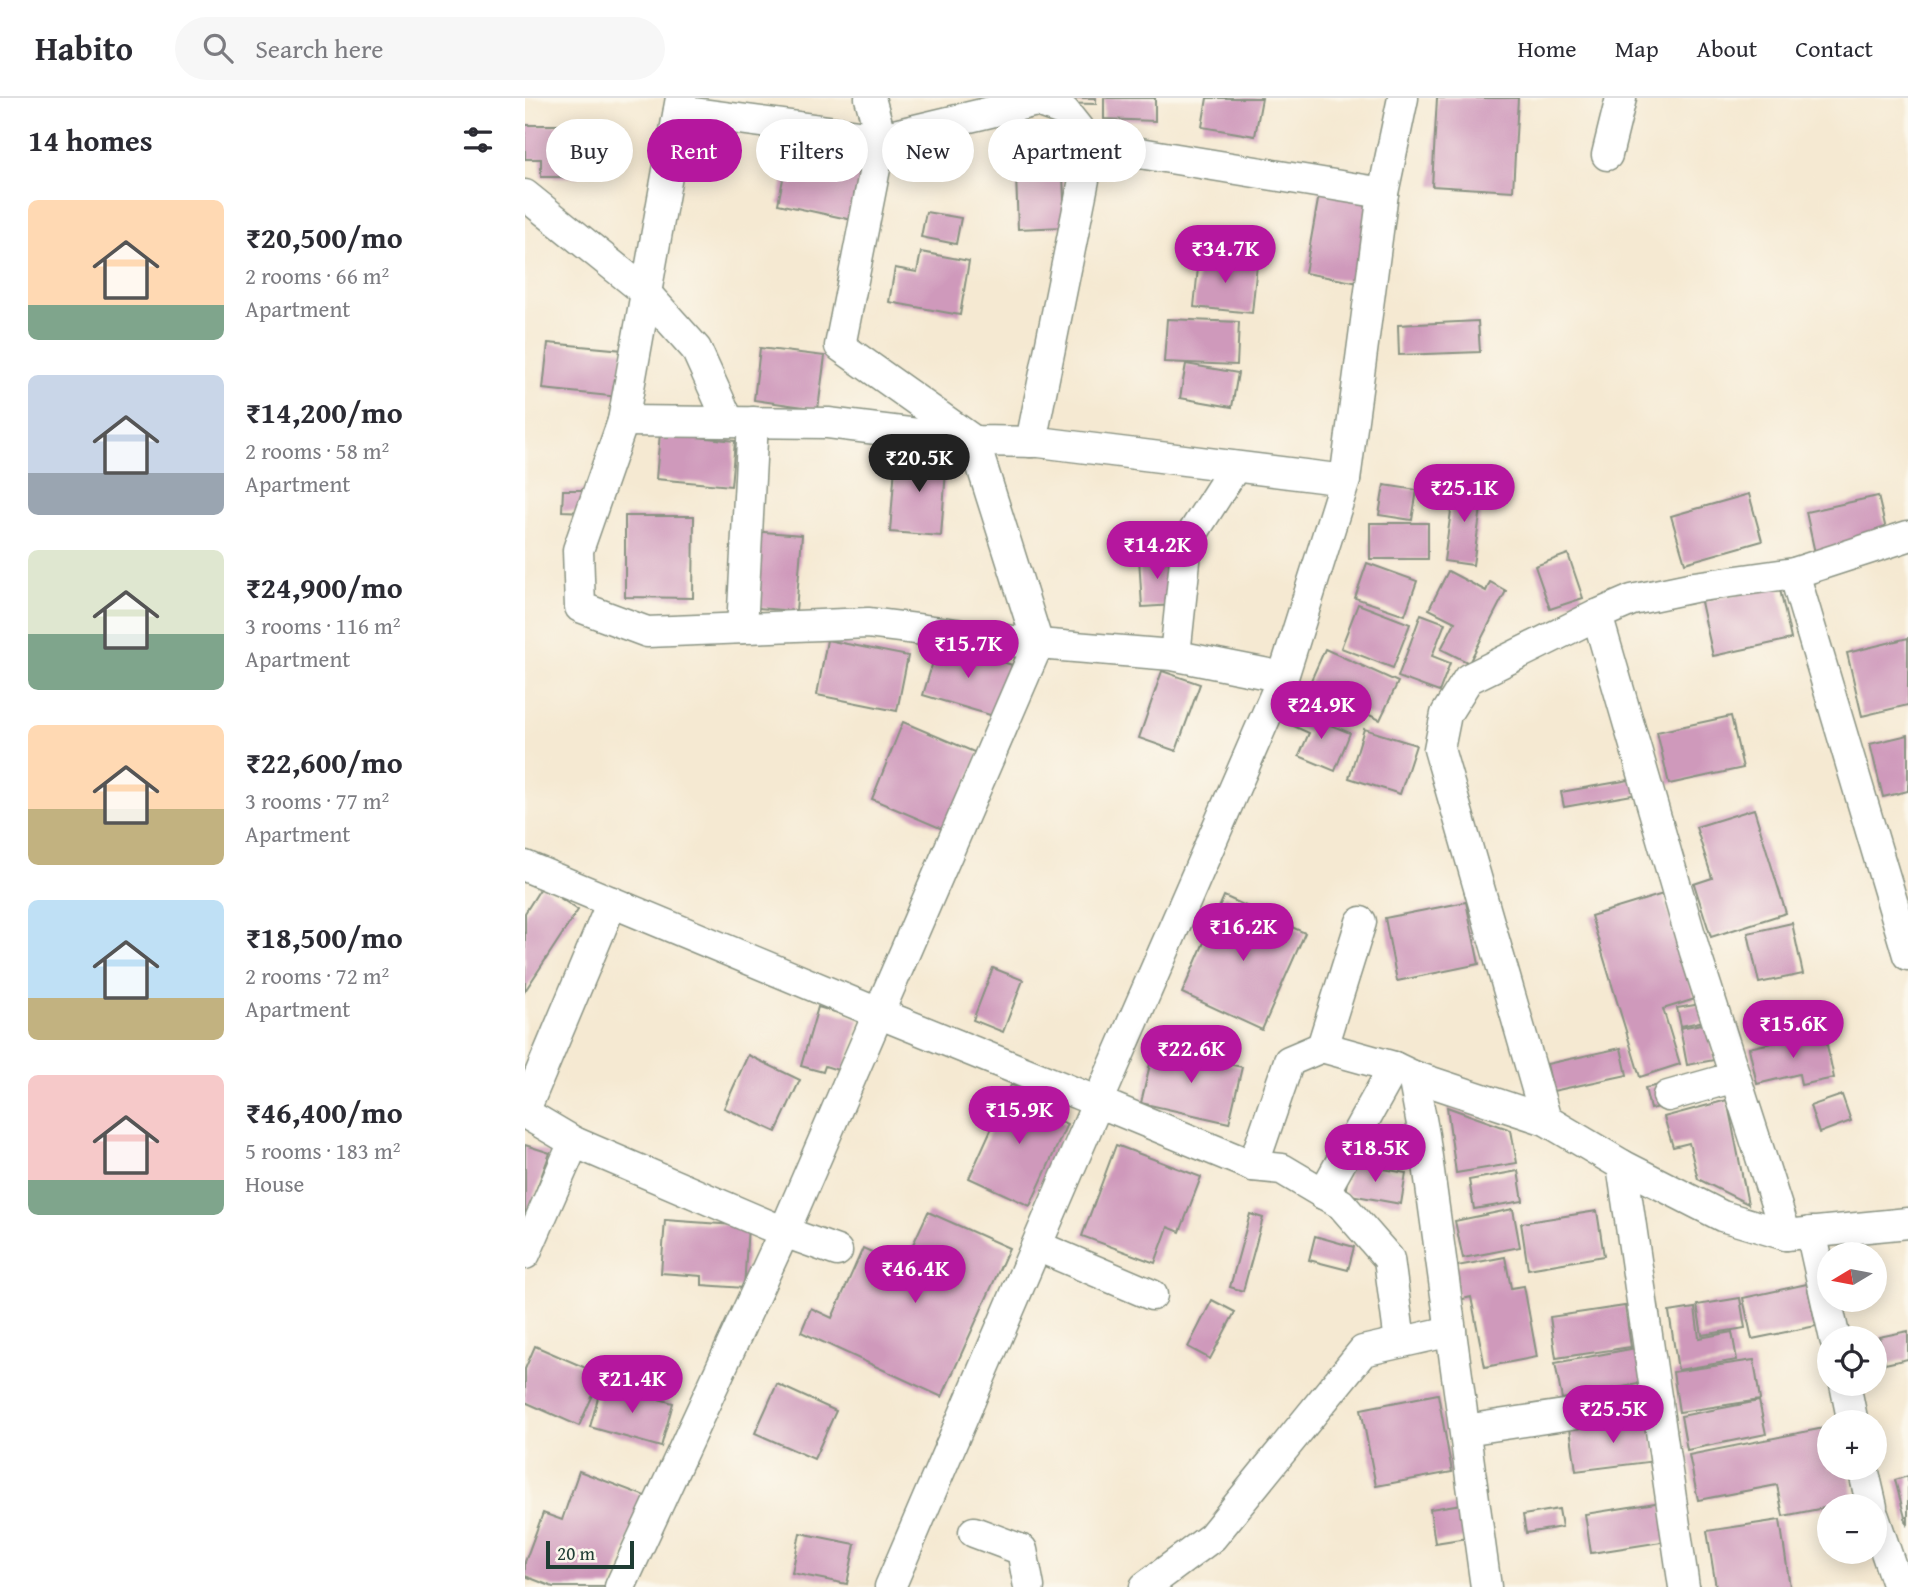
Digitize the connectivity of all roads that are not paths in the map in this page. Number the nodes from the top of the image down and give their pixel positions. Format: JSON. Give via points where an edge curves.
{"nodes":[{"id":1,"x":870,"y":98,"type":"edge"},
{"id":2,"x":1403,"y":98,"type":"edge"},
{"id":3,"x":1621,"y":98,"type":"edge"},
{"id":4,"x":1037,"y":100,"type":"edge"},
{"id":5,"x":680,"y":104,"type":"edge"},
{"id":6,"x":1070,"y":119,"type":"edge"},
{"id":7,"x":881,"y":138,"type":"junction"},
{"id":8,"x":1146,"y":154,"type":"edge"},
{"id":9,"x":1607,"y":155,"type":"dead end"},
{"id":10,"x":1084,"y":182,"type":"edge"},
{"id":11,"x":1383,"y":192,"type":"junction"},
{"id":12,"x":525,"y":195,"type":"edge"},
{"id":13,"x":645,"y":293,"type":"junction"},
{"id":14,"x":623,"y":421,"type":"junction"},
{"id":15,"x":741,"y":422,"type":"junction"},
{"id":16,"x":974,"y":440,"type":"junction"},
{"id":17,"x":1031,"y":442,"type":"junction"},
{"id":18,"x":1235,"y":467,"type":"junction"},
{"id":19,"x":1345,"y":480,"type":"junction"},
{"id":20,"x":1908,"y":536,"type":"edge"},
{"id":21,"x":1794,"y":573,"type":"junction"},
{"id":22,"x":1597,"y":615,"type":"junction"},
{"id":23,"x":742,"y":628,"type":"junction"},
{"id":24,"x":1038,"y":644,"type":"junction"},
{"id":25,"x":1175,"y":655,"type":"junction"},
{"id":26,"x":1283,"y":677,"type":"junction"},
{"id":27,"x":525,"y":866,"type":"edge"},
{"id":28,"x":612,"y":902,"type":"junction"},
{"id":29,"x":1361,"y":922,"type":"dead end"},
{"id":30,"x":1908,"y":955,"type":"edge"},
{"id":31,"x":878,"y":1013,"type":"junction"},
{"id":32,"x":1322,"y":1047,"type":"junction"},
{"id":33,"x":1403,"y":1072,"type":"junction"},
{"id":34,"x":1735,"y":1077,"type":"junction"},
{"id":35,"x":1668,"y":1096,"type":"dead end"},
{"id":36,"x":1098,"y":1102,"type":"junction"},
{"id":37,"x":525,"y":1112,"type":"edge"},
{"id":38,"x":1546,"y":1120,"type":"junction"},
{"id":39,"x":574,"y":1142,"type":"junction"},
{"id":40,"x":1622,"y":1165,"type":"junction"},
{"id":41,"x":1253,"y":1166,"type":"junction"},
{"id":42,"x":1323,"y":1194,"type":"junction"},
{"id":43,"x":1908,"y":1223,"type":"edge"},
{"id":44,"x":784,"y":1233,"type":"junction"},
{"id":45,"x":1799,"y":1233,"type":"junction"},
{"id":46,"x":1037,"y":1246,"type":"junction"},
{"id":47,"x":837,"y":1251,"type":"dead end"},
{"id":48,"x":525,"y":1254,"type":"edge"},
{"id":49,"x":1152,"y":1295,"type":"dead end"},
{"id":50,"x":1831,"y":1326,"type":"edge"},
{"id":51,"x":1451,"y":1331,"type":"junction"},
{"id":52,"x":1400,"y":1342,"type":"junction"},
{"id":53,"x":1657,"y":1401,"type":"junction"},
{"id":54,"x":1465,"y":1430,"type":"junction"},
{"id":55,"x":974,"y":1532,"type":"dead end"},
{"id":56,"x":1887,"y":1555,"type":"edge"},
{"id":57,"x":619,"y":1587,"type":"edge"},
{"id":58,"x":890,"y":1587,"type":"edge"},
{"id":59,"x":1029,"y":1587,"type":"edge"},
{"id":60,"x":1145,"y":1587,"type":"edge"},
{"id":61,"x":1486,"y":1587,"type":"edge"},
{"id":62,"x":1685,"y":1587,"type":"edge"},
{"id":63,"x":1898,"y":1587,"type":"edge"}],
"edges":[{"from":1,"to":7,"type":"street"},
{"from":2,"to":11,"type":"street"},
{"from":3,"to":9,"type":"street"},
{"from":4,"to":6,"type":"street","via":[[1064,111]]},
{"from":4,"to":7,"type":"street"},
{"from":5,"to":7,"type":"street"},
{"from":5,"to":13,"type":"street"},
{"from":7,"to":16,"type":"street","via":[[840,346]]},
{"from":8,"to":11,"type":"street"},
{"from":10,"to":17,"type":"street"},
{"from":11,"to":19,"type":"street"},
{"from":12,"to":13,"type":"street"},
{"from":13,"to":14,"type":"street"},
{"from":13,"to":15,"type":"street","via":[[696,349]]},
{"from":14,"to":15,"type":"street"},
{"from":14,"to":23,"type":"street","via":[[578,550],[580,607],[647,632]]},
{"from":15,"to":16,"type":"street","via":[[828,423]]},
{"from":15,"to":23,"type":"street"},
{"from":16,"to":17,"type":"street"},
{"from":16,"to":24,"type":"street"},
{"from":17,"to":18,"type":"street"},
{"from":18,"to":19,"type":"street"},
{"from":18,"to":25,"type":"street","via":[[1187,542]]},
{"from":19,"to":26,"type":"street"},
{"from":20,"to":21,"type":"street"},
{"from":21,"to":22,"type":"street","via":[[1656,594]]},
{"from":21,"to":30,"type":"street"},
{"from":22,"to":34,"type":"street"},
{"from":22,"to":38,"type":"street","via":[[1468,679],[1446,714],[1439,749]]},
{"from":23,"to":24,"type":"street","via":[[868,623]]},
{"from":24,"to":25,"type":"street"},
{"from":24,"to":31,"type":"street"},
{"from":25,"to":26,"type":"street"},
{"from":26,"to":36,"type":"street"},
{"from":27,"to":28,"type":"street"},
{"from":28,"to":31,"type":"street"},
{"from":28,"to":37,"type":"street"},
{"from":29,"to":32,"type":"street"},
{"from":31,"to":36,"type":"street"},
{"from":31,"to":44,"type":"street"},
{"from":32,"to":33,"type":"street"},
{"from":32,"to":41,"type":"street","via":[[1289,1061]]},
{"from":33,"to":38,"type":"street"},
{"from":33,"to":42,"type":"street"},
{"from":33,"to":51,"type":"street"},
{"from":34,"to":35,"type":"street"},
{"from":34,"to":45,"type":"street"},
{"from":36,"to":41,"type":"street"},
{"from":36,"to":46,"type":"street"},
{"from":37,"to":39,"type":"street"},
{"from":38,"to":40,"type":"street"},
{"from":39,"to":44,"type":"street"},
{"from":39,"to":48,"type":"street"},
{"from":40,"to":45,"type":"street","via":[[1721,1216]]},
{"from":40,"to":53,"type":"street"},
{"from":41,"to":42,"type":"street","via":[[1282,1169]]},
{"from":42,"to":52,"type":"street","via":[[1341,1204],[1388,1259]]},
{"from":43,"to":45,"type":"street"},
{"from":44,"to":47,"type":"street"},
{"from":44,"to":57,"type":"street"},
{"from":45,"to":50,"type":"street"},
{"from":46,"to":49,"type":"street"},
{"from":46,"to":58,"type":"street"},
{"from":51,"to":52,"type":"street"},
{"from":51,"to":54,"type":"street"},
{"from":52,"to":60,"type":"street","via":[[1363,1351],[1212,1537]]},
{"from":53,"to":54,"type":"street"},
{"from":53,"to":62,"type":"street"},
{"from":54,"to":61,"type":"street"},
{"from":55,"to":59,"type":"street","via":[[1023,1550]]},
{"from":56,"to":63,"type":"street"}]}
